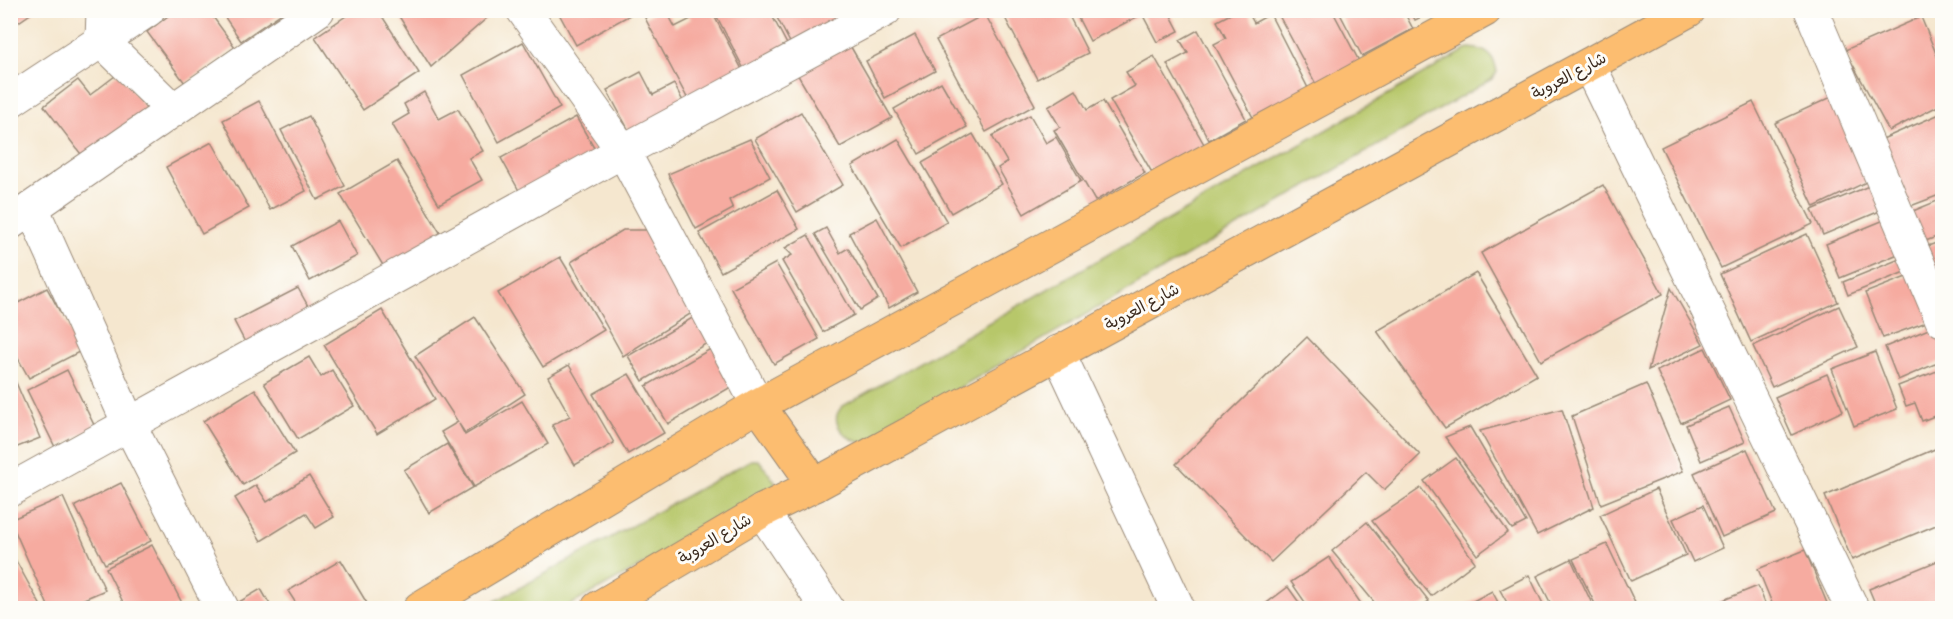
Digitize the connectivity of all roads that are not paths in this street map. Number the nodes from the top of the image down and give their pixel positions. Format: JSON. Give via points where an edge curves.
{"nodes":[{"id":1,"x":148,"y":10,"type":"edge"},
{"id":2,"x":318,"y":10,"type":"edge"},
{"id":3,"x":523,"y":10,"type":"edge"},
{"id":4,"x":885,"y":10,"type":"edge"},
{"id":5,"x":1485,"y":10,"type":"edge"},
{"id":6,"x":1689,"y":10,"type":"edge"},
{"id":7,"x":1811,"y":10,"type":"edge"},
{"id":8,"x":103,"y":26,"type":"edge"},
{"id":9,"x":1589,"y":65,"type":"junction"},
{"id":10,"x":10,"y":101,"type":"edge"},
{"id":11,"x":174,"y":110,"type":"junction"},
{"id":12,"x":623,"y":151,"type":"junction"},
{"id":13,"x":21,"y":216,"type":"edge"},
{"id":14,"x":1942,"y":320,"type":"edge"},
{"id":15,"x":1058,"y":352,"type":"junction"},
{"id":16,"x":758,"y":405,"type":"junction"},
{"id":17,"x":129,"y":424,"type":"junction"},
{"id":18,"x":815,"y":485,"type":"junction"},
{"id":19,"x":10,"y":490,"type":"edge"},
{"id":20,"x":762,"y":511,"type":"junction"},
{"id":21,"x":222,"y":609,"type":"edge"},
{"id":22,"x":420,"y":609,"type":"edge"},
{"id":23,"x":598,"y":609,"type":"edge"},
{"id":24,"x":827,"y":609,"type":"edge"},
{"id":25,"x":1178,"y":609,"type":"edge"},
{"id":26,"x":1852,"y":609,"type":"edge"}],
"edges":[{"from":1,"to":8,"type":"street"},
{"from":2,"to":11,"type":"street"},
{"from":3,"to":12,"type":"street"},
{"from":4,"to":12,"type":"street"},
{"from":5,"to":16,"type":"main road"},
{"from":6,"to":9,"type":"main road","name":"شارع العروبة"},
{"from":7,"to":14,"type":"street"},
{"from":8,"to":10,"type":"street"},
{"from":8,"to":11,"type":"street"},
{"from":9,"to":15,"type":"main road","name":"شارع العروبة"},
{"from":9,"to":26,"type":"street"},
{"from":11,"to":13,"type":"street"},
{"from":12,"to":16,"type":"street"},
{"from":12,"to":17,"type":"street"},
{"from":13,"to":17,"type":"street"},
{"from":15,"to":18,"type":"main road","name":"شارع العروبة"},
{"from":15,"to":25,"type":"street"},
{"from":16,"to":18,"type":"main road"},
{"from":16,"to":22,"type":"main road"},
{"from":17,"to":19,"type":"street"},
{"from":17,"to":21,"type":"street"},
{"from":18,"to":20,"type":"main road","name":"شارع العروبة"},
{"from":20,"to":23,"type":"main road","name":"شارع العروبة"},
{"from":20,"to":24,"type":"street"}]}
